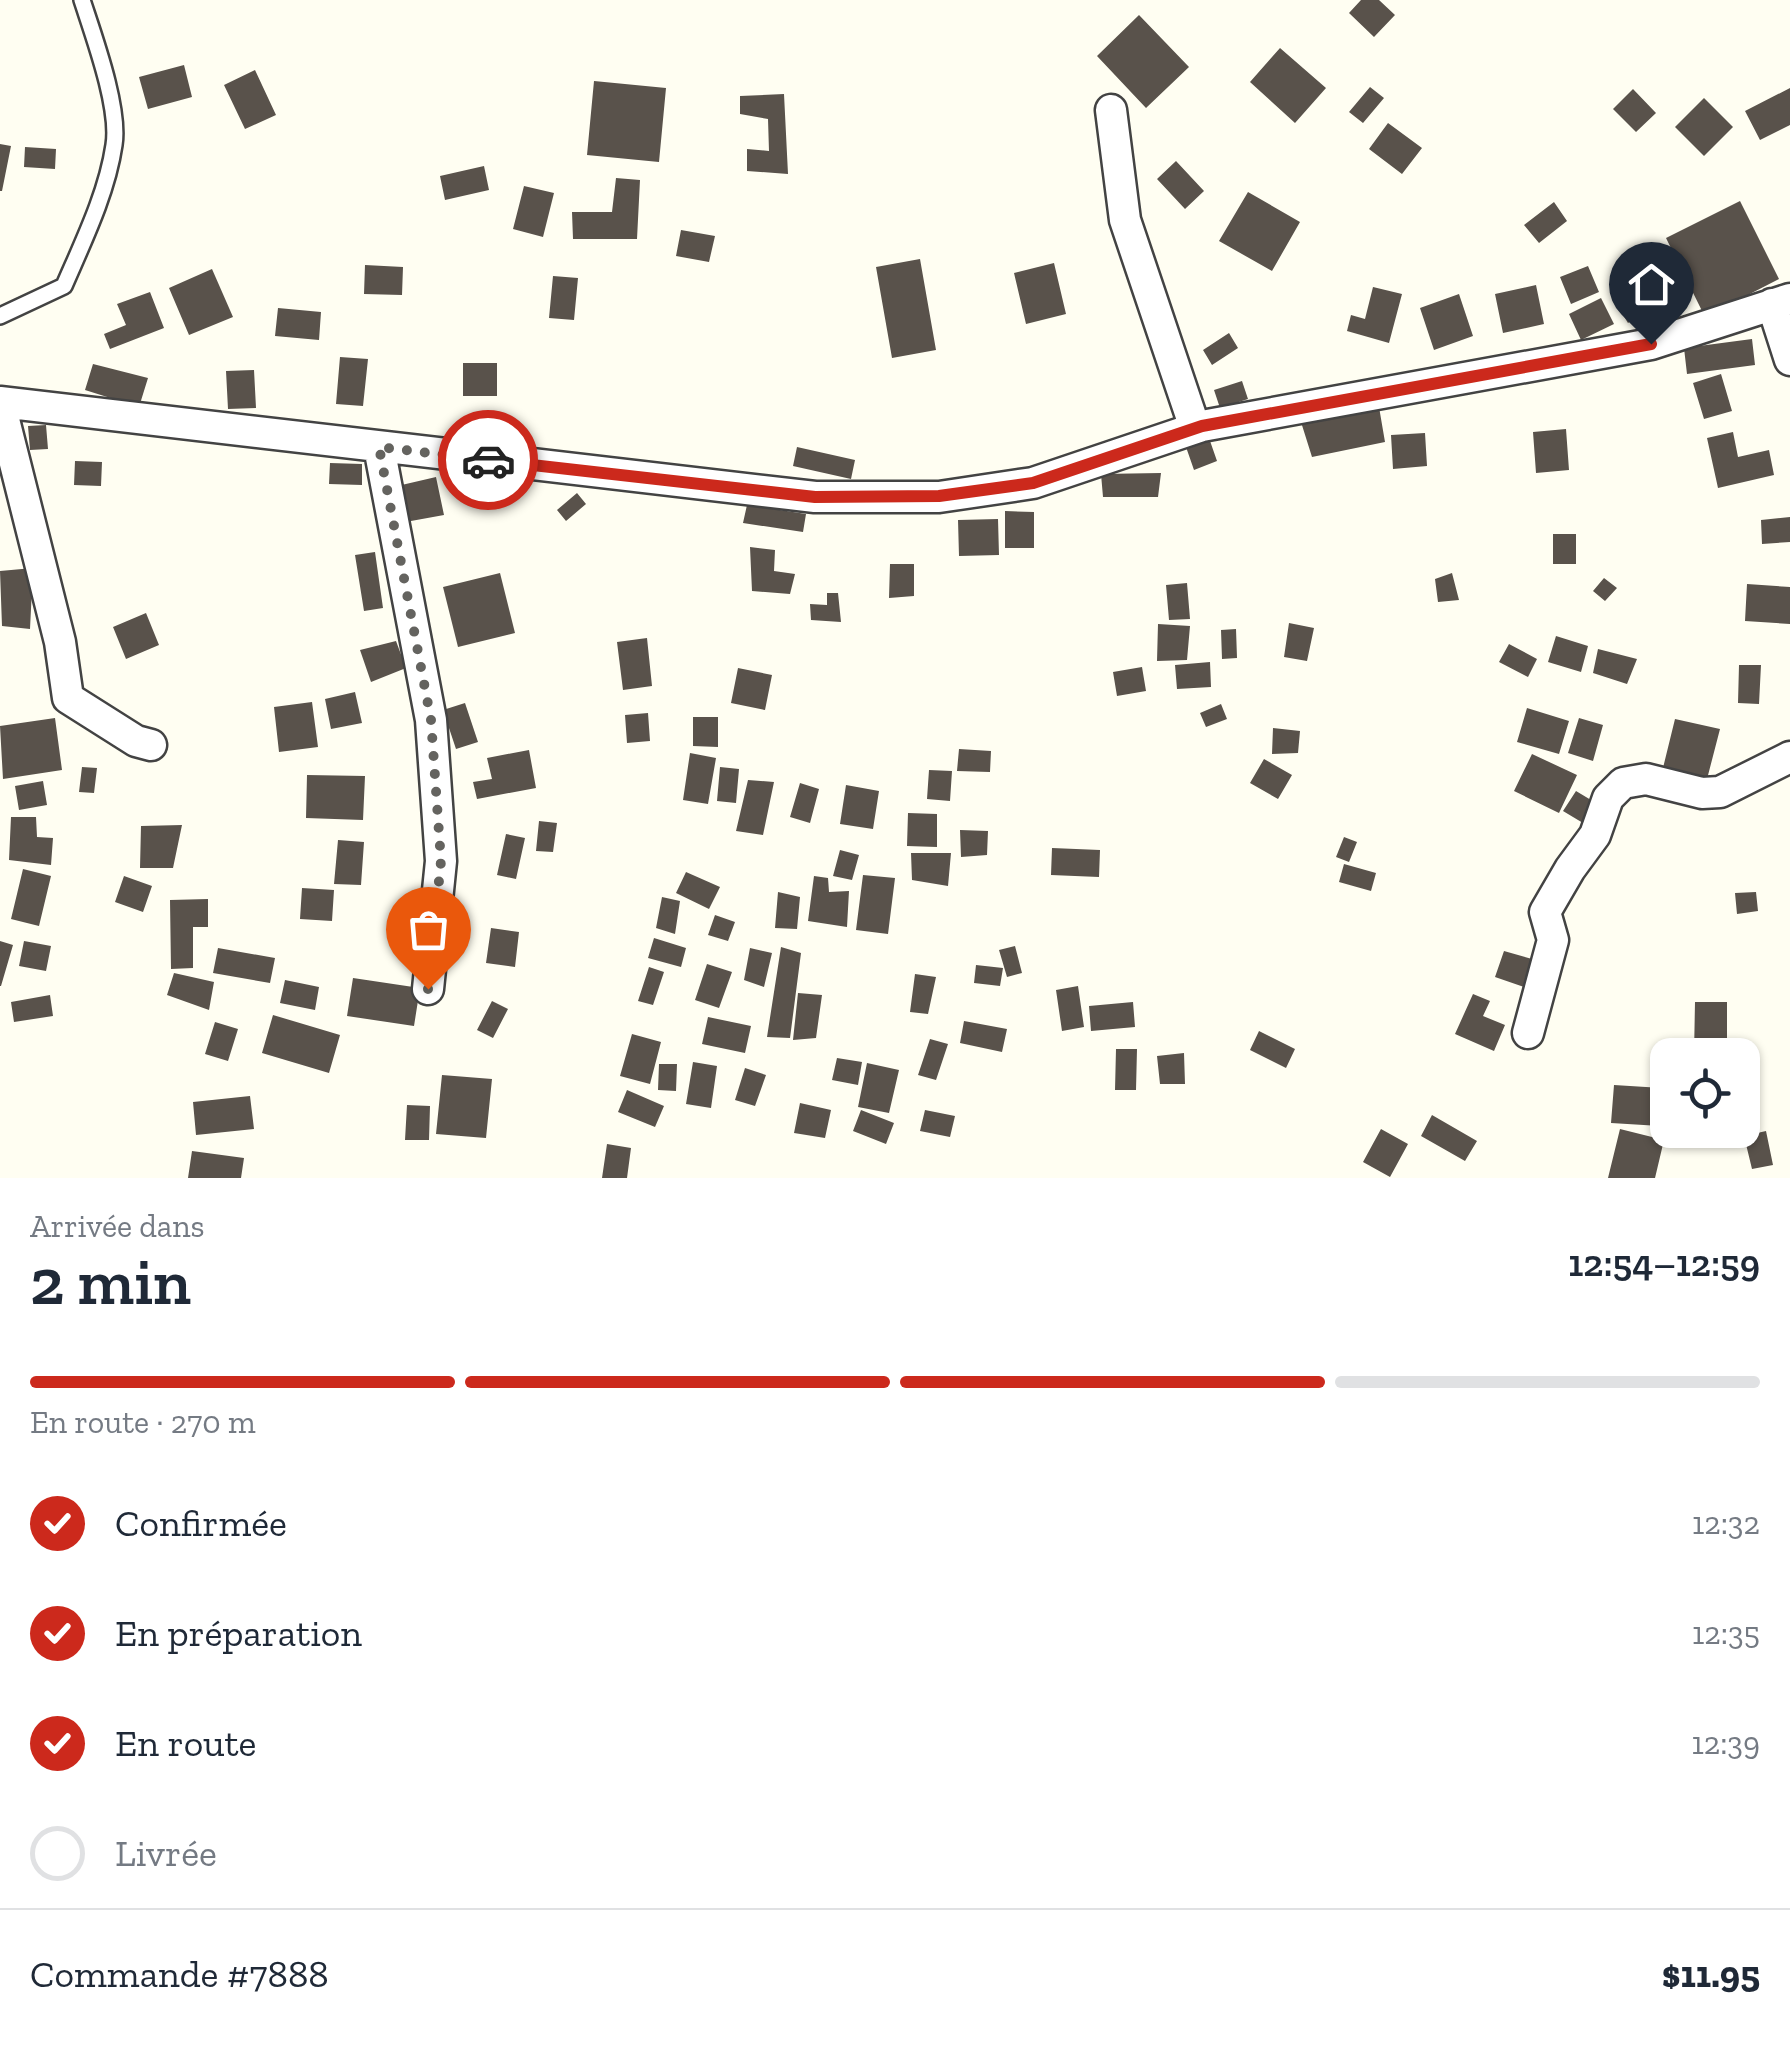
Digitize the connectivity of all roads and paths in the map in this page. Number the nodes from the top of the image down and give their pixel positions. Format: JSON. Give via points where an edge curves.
{"nodes":[{"id":1,"x":82,"y":0,"type":"edge"},
{"id":2,"x":1111,"y":110,"type":"dead end"},
{"id":3,"x":1781,"y":302,"type":"edge"},
{"id":4,"x":0,"y":316,"type":"edge"},
{"id":5,"x":1790,"y":360,"type":"edge"},
{"id":6,"x":0,"y":403,"type":"edge"},
{"id":7,"x":1195,"y":428,"type":"junction"},
{"id":8,"x":379,"y":447,"type":"junction"},
{"id":9,"x":151,"y":745,"type":"dead end"},
{"id":10,"x":1790,"y":757,"type":"edge"},
{"id":11,"x":428,"y":989,"type":"dead end"},
{"id":12,"x":1528,"y":1033,"type":"dead end"}],
"edges":[{"from":1,"to":4,"type":"lane","via":[[106,78],[115,142],[64,286]]},
{"from":2,"to":7,"type":"street","via":[[1126,220]]},
{"from":3,"to":5,"type":"street"},
{"from":3,"to":7,"type":"street","via":[[1651,344]]},
{"from":6,"to":8,"type":"street"},
{"from":6,"to":9,"type":"street","via":[[68,698]]},
{"from":7,"to":8,"type":"street","via":[[1033,483],[939,496],[815,497]]},
{"from":8,"to":11,"type":"street","via":[[431,720],[441,861]]},
{"from":10,"to":12,"type":"street","via":[[1720,792],[1646,779],[1623,783],[1608,798],[1595,835],[1545,912],[1553,940]]}]}
